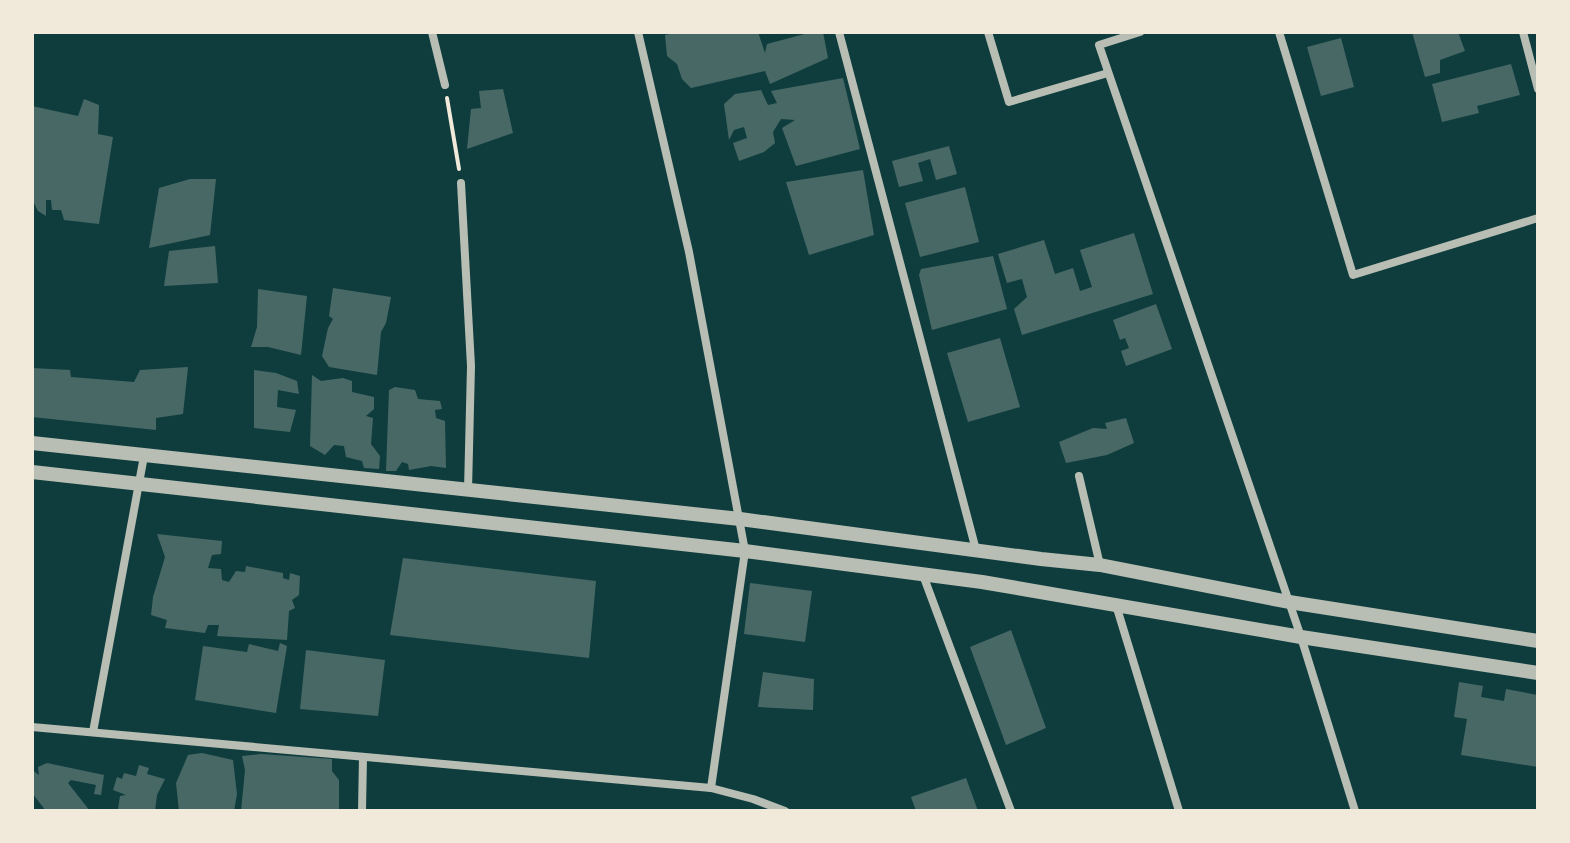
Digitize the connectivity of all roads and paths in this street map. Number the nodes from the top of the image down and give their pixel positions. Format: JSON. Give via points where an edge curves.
{"nodes":[{"id":1,"x":432,"y":32,"type":"edge"},
{"id":2,"x":638,"y":32,"type":"edge"},
{"id":3,"x":839,"y":32,"type":"edge"},
{"id":4,"x":988,"y":32,"type":"edge"},
{"id":5,"x":1140,"y":32,"type":"edge"},
{"id":6,"x":1279,"y":32,"type":"edge"},
{"id":7,"x":1523,"y":32,"type":"edge"},
{"id":8,"x":1108,"y":73,"type":"junction"},
{"id":9,"x":445,"y":85,"type":"joint"},
{"id":10,"x":1538,"y":89,"type":"edge"},
{"id":11,"x":461,"y":183,"type":"joint"},
{"id":12,"x":1538,"y":218,"type":"edge"},
{"id":13,"x":32,"y":443,"type":"edge"},
{"id":14,"x":144,"y":456,"type":"junction"},
{"id":15,"x":32,"y":472,"type":"edge"},
{"id":16,"x":1079,"y":476,"type":"dead end"},
{"id":17,"x":140,"y":484,"type":"junction"},
{"id":18,"x":468,"y":490,"type":"junction"},
{"id":19,"x":740,"y":519,"type":"junction"},
{"id":20,"x":976,"y":550,"type":"junction"},
{"id":21,"x":745,"y":551,"type":"junction"},
{"id":22,"x":1100,"y":565,"type":"junction"},
{"id":23,"x":923,"y":575,"type":"junction"},
{"id":24,"x":1289,"y":602,"type":"junction"},
{"id":25,"x":1116,"y":603,"type":"junction"},
{"id":26,"x":1301,"y":637,"type":"junction"},
{"id":27,"x":1538,"y":641,"type":"edge"},
{"id":28,"x":1538,"y":673,"type":"edge"},
{"id":29,"x":32,"y":727,"type":"edge"},
{"id":30,"x":93,"y":732,"type":"junction"},
{"id":31,"x":363,"y":757,"type":"junction"},
{"id":32,"x":711,"y":788,"type":"junction"},
{"id":33,"x":362,"y":811,"type":"edge"},
{"id":34,"x":785,"y":811,"type":"edge"},
{"id":35,"x":1011,"y":811,"type":"edge"},
{"id":36,"x":1179,"y":811,"type":"edge"},
{"id":37,"x":1355,"y":811,"type":"edge"}],
"edges":[{"from":1,"to":9,"type":"street"},
{"from":2,"to":19,"type":"street","via":[[689,252]]},
{"from":3,"to":20,"type":"street"},
{"from":4,"to":8,"type":"street","via":[[1009,102]]},
{"from":5,"to":8,"type":"street","via":[[1099,45]]},
{"from":6,"to":12,"type":"street","via":[[1353,275]]},
{"from":7,"to":10,"type":"street"},
{"from":8,"to":24,"type":"street"},
{"from":9,"to":11,"type":"path"},
{"from":11,"to":18,"type":"street","via":[[471,366]]},
{"from":13,"to":14,"type":"street"},
{"from":14,"to":17,"type":"street"},
{"from":14,"to":18,"type":"street"},
{"from":15,"to":17,"type":"street"},
{"from":16,"to":22,"type":"street"},
{"from":17,"to":21,"type":"street"},
{"from":17,"to":30,"type":"street"},
{"from":18,"to":19,"type":"street"},
{"from":19,"to":20,"type":"street"},
{"from":19,"to":21,"type":"street"},
{"from":20,"to":22,"type":"street"},
{"from":21,"to":23,"type":"street"},
{"from":21,"to":32,"type":"street"},
{"from":22,"to":24,"type":"street"},
{"from":23,"to":25,"type":"street"},
{"from":23,"to":35,"type":"street"},
{"from":24,"to":26,"type":"street"},
{"from":24,"to":27,"type":"street"},
{"from":25,"to":26,"type":"street"},
{"from":25,"to":36,"type":"street"},
{"from":26,"to":28,"type":"street"},
{"from":26,"to":37,"type":"street"},
{"from":29,"to":30,"type":"street"},
{"from":30,"to":31,"type":"street"},
{"from":31,"to":32,"type":"street"},
{"from":31,"to":33,"type":"street"},
{"from":32,"to":34,"type":"street"}]}
